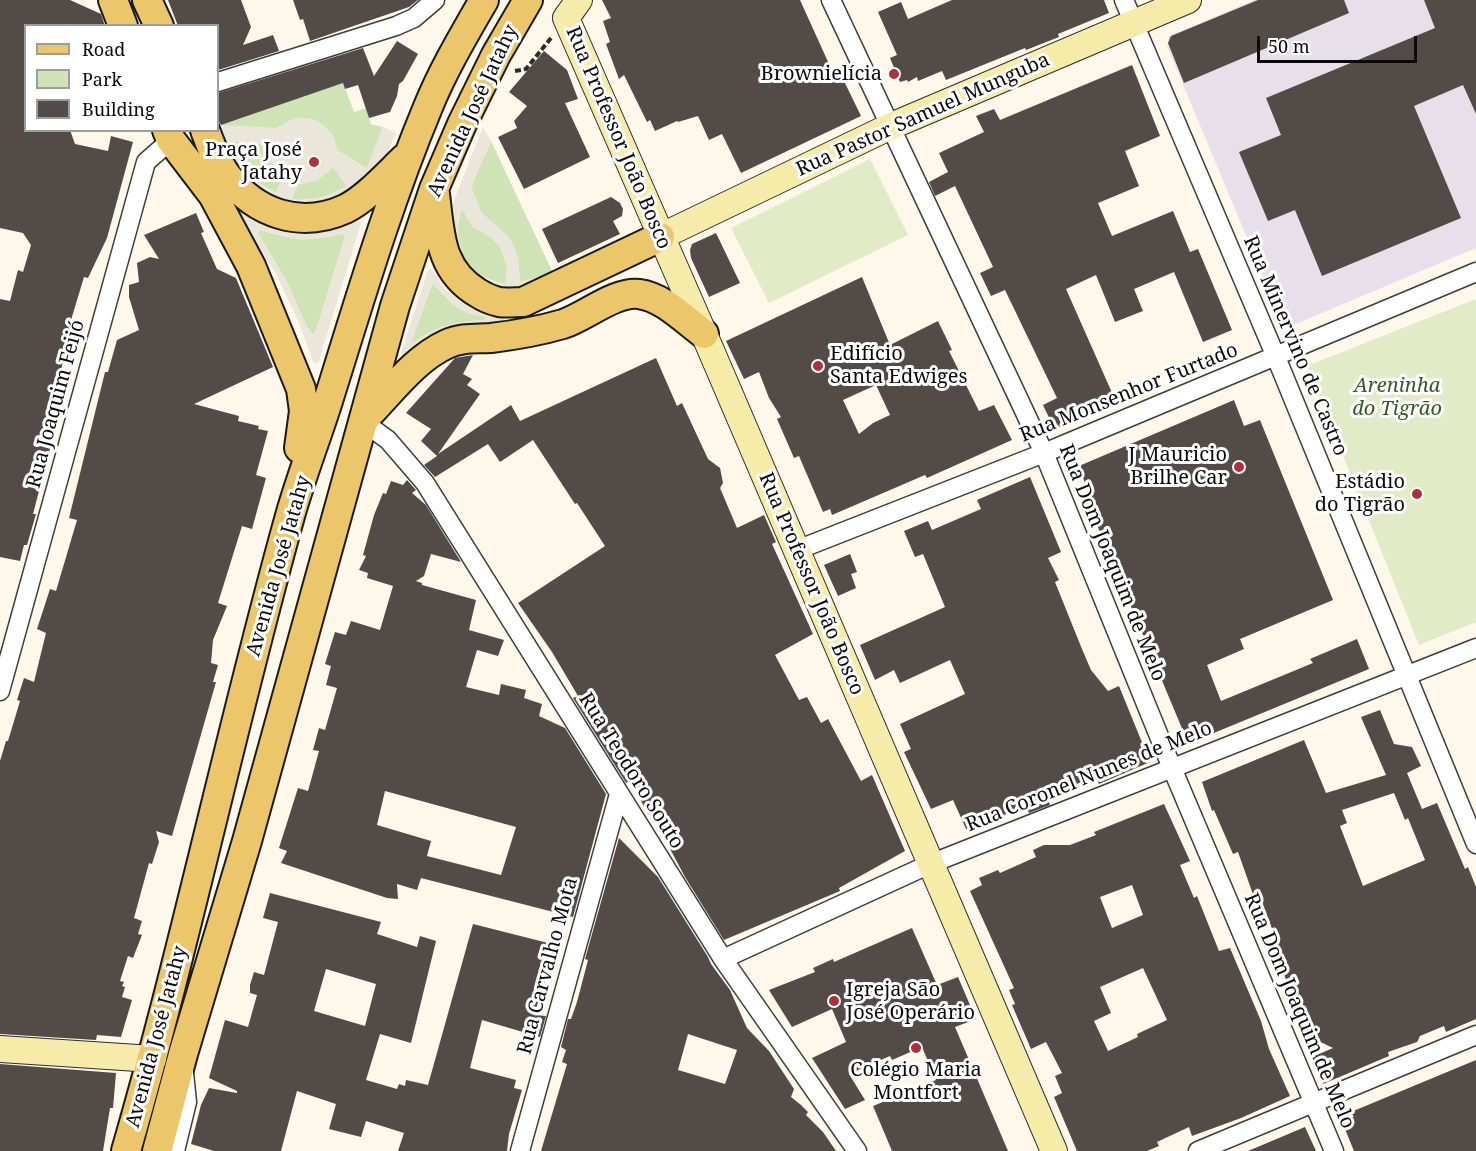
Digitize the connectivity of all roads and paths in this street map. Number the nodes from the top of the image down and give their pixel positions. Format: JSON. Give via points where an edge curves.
{"nodes":[{"id":1,"x":112,"y":0,"type":"edge"},
{"id":2,"x":147,"y":0,"type":"edge"},
{"id":3,"x":435,"y":0,"type":"edge"},
{"id":4,"x":484,"y":0,"type":"edge"},
{"id":5,"x":528,"y":0,"type":"edge"},
{"id":6,"x":831,"y":0,"type":"edge"},
{"id":7,"x":1188,"y":0,"type":"edge"},
{"id":8,"x":573,"y":9,"type":"edge"},
{"id":9,"x":1129,"y":11,"type":"edge"},
{"id":10,"x":122,"y":24,"type":"edge"},
{"id":11,"x":158,"y":24,"type":"edge"},
{"id":12,"x":515,"y":71,"type":"dead end"},
{"id":13,"x":219,"y":82,"type":"edge"},
{"id":14,"x":890,"y":127,"type":"junction"},
{"id":15,"x":206,"y":132,"type":"edge"},
{"id":16,"x":169,"y":135,"type":"edge"},
{"id":17,"x":409,"y":155,"type":"junction"},
{"id":18,"x":434,"y":189,"type":"junction"},
{"id":19,"x":660,"y":237,"type":"junction"},
{"id":20,"x":1476,"y":272,"type":"edge"},
{"id":21,"x":704,"y":334,"type":"junction"},
{"id":22,"x":1276,"y":357,"type":"junction"},
{"id":23,"x":362,"y":421,"type":"junction"},
{"id":24,"x":1044,"y":453,"type":"junction"},
{"id":25,"x":291,"y":513,"type":"junction"},
{"id":26,"x":797,"y":550,"type":"junction"},
{"id":27,"x":1476,"y":648,"type":"edge"},
{"id":28,"x":1406,"y":677,"type":"junction"},
{"id":29,"x":0,"y":691,"type":"edge"},
{"id":30,"x":1172,"y":768,"type":"junction"},
{"id":31,"x":619,"y":794,"type":"junction"},
{"id":32,"x":1476,"y":844,"type":"edge"},
{"id":33,"x":930,"y":864,"type":"junction"},
{"id":34,"x":723,"y":959,"type":"junction"},
{"id":35,"x":1476,"y":1035,"type":"edge"},
{"id":36,"x":0,"y":1049,"type":"edge"},
{"id":37,"x":183,"y":1054,"type":"junction"},
{"id":38,"x":153,"y":1059,"type":"junction"},
{"id":39,"x":1314,"y":1103,"type":"junction"},
{"id":40,"x":524,"y":1150,"type":"edge"},
{"id":41,"x":126,"y":1151,"type":"edge"},
{"id":42,"x":157,"y":1151,"type":"edge"},
{"id":43,"x":175,"y":1151,"type":"edge"},
{"id":44,"x":857,"y":1151,"type":"edge"},
{"id":45,"x":1054,"y":1151,"type":"edge"},
{"id":46,"x":1198,"y":1151,"type":"edge"},
{"id":47,"x":1334,"y":1151,"type":"edge"}],
"edges":[{"from":1,"to":10,"type":"main road"},
{"from":2,"to":11,"type":"main road"},
{"from":3,"to":13,"type":"street","via":[[414,18],[396,26]]},
{"from":4,"to":17,"type":"main road","name":"Avenida José Jatahy","via":[[429,104]]},
{"from":5,"to":18,"type":"main road","name":"Avenida José Jatahy","via":[[496,55]]},
{"from":6,"to":14,"type":"street","name":"Rua Dom Joaquim de Melo"},
{"from":7,"to":9,"type":"street","name":"Rua Pastor Samuel Munguba"},
{"from":8,"to":12,"type":"path","via":[[526,69]]},
{"from":8,"to":19,"type":"street","name":"Rua Professor João Bosco"},
{"from":9,"to":14,"type":"street","name":"Rua Pastor Samuel Munguba"},
{"from":9,"to":22,"type":"street","name":"Rua Minervino de Castro"},
{"from":14,"to":19,"type":"street","name":"Rua Pastor Samuel Munguba"},
{"from":14,"to":24,"type":"street","name":"Rua Dom Joaquim de Melo"},
{"from":15,"to":17,"type":"main road","via":[[217,160],[239,191],[257,205],[285,217],[302,219],[346,209]]},
{"from":16,"to":25,"type":"main road","via":[[213,195],[251,266],[301,389],[304,411]]},
{"from":16,"to":29,"type":"street","name":"Rua Joaquim Feijó","via":[[146,162]]},
{"from":17,"to":25,"type":"main road","name":"Avenida José Jatahy","via":[[360,294]]},
{"from":18,"to":19,"type":"main road","via":[[443,252],[454,272],[469,288],[500,302],[523,302]]},
{"from":18,"to":23,"type":"main road","name":"Avenida José Jatahy"},
{"from":19,"to":21,"type":"street","name":"Rua Professor João Bosco"},
{"from":20,"to":22,"type":"street","name":"Rua Monsenhor Furtado"},
{"from":21,"to":23,"type":"main road","via":[[660,302],[638,294],[615,298],[564,324],[528,333],[463,338],[446,344],[419,363]]},
{"from":21,"to":26,"type":"street","name":"Rua Professor João Bosco"},
{"from":22,"to":24,"type":"street","name":"Rua Monsenhor Furtado"},
{"from":22,"to":28,"type":"street","name":"Rua Minervino de Castro"},
{"from":23,"to":31,"type":"street","name":"Rua Teodoro Souto","via":[[388,440],[425,483]]},
{"from":23,"to":37,"type":"main road","name":"Avenida José Jatahy","via":[[247,841]]},
{"from":24,"to":26,"type":"street","name":"Rua Monsenhor Furtado"},
{"from":24,"to":30,"type":"street","name":"Rua Dom Joaquim de Melo"},
{"from":25,"to":38,"type":"main road","name":"Avenida José Jatahy"},
{"from":26,"to":33,"type":"street","name":"Rua Professor João Bosco"},
{"from":27,"to":28,"type":"street","name":"Rua Coronel Nunes de Melo"},
{"from":28,"to":30,"type":"street","name":"Rua Coronel Nunes de Melo"},
{"from":28,"to":32,"type":"street","name":"Rua Minervino de Castro"},
{"from":30,"to":33,"type":"street","name":"Rua Coronel Nunes de Melo"},
{"from":30,"to":39,"type":"street","name":"Rua Dom Joaquim de Melo"},
{"from":31,"to":34,"type":"street","name":"Rua Teodoro Souto"},
{"from":31,"to":40,"type":"street","name":"Rua Carvalho Mota"},
{"from":33,"to":34,"type":"street","name":"Rua Coronel Nunes de Melo"},
{"from":33,"to":45,"type":"street","name":"Rua Professor João Bosco"},
{"from":34,"to":44,"type":"street","name":"Rua Teodoro Souto"},
{"from":35,"to":39,"type":"street"},
{"from":36,"to":38,"type":"street"},
{"from":37,"to":42,"type":"main road","name":"Avenida José Jatahy"},
{"from":37,"to":43,"type":"street","name":"Avenida José Jatahy","via":[[187,1102]]},
{"from":38,"to":41,"type":"main road","name":"Avenida José Jatahy"},
{"from":39,"to":46,"type":"street"},
{"from":39,"to":47,"type":"street","name":"Rua Dom Joaquim de Melo"}]}
